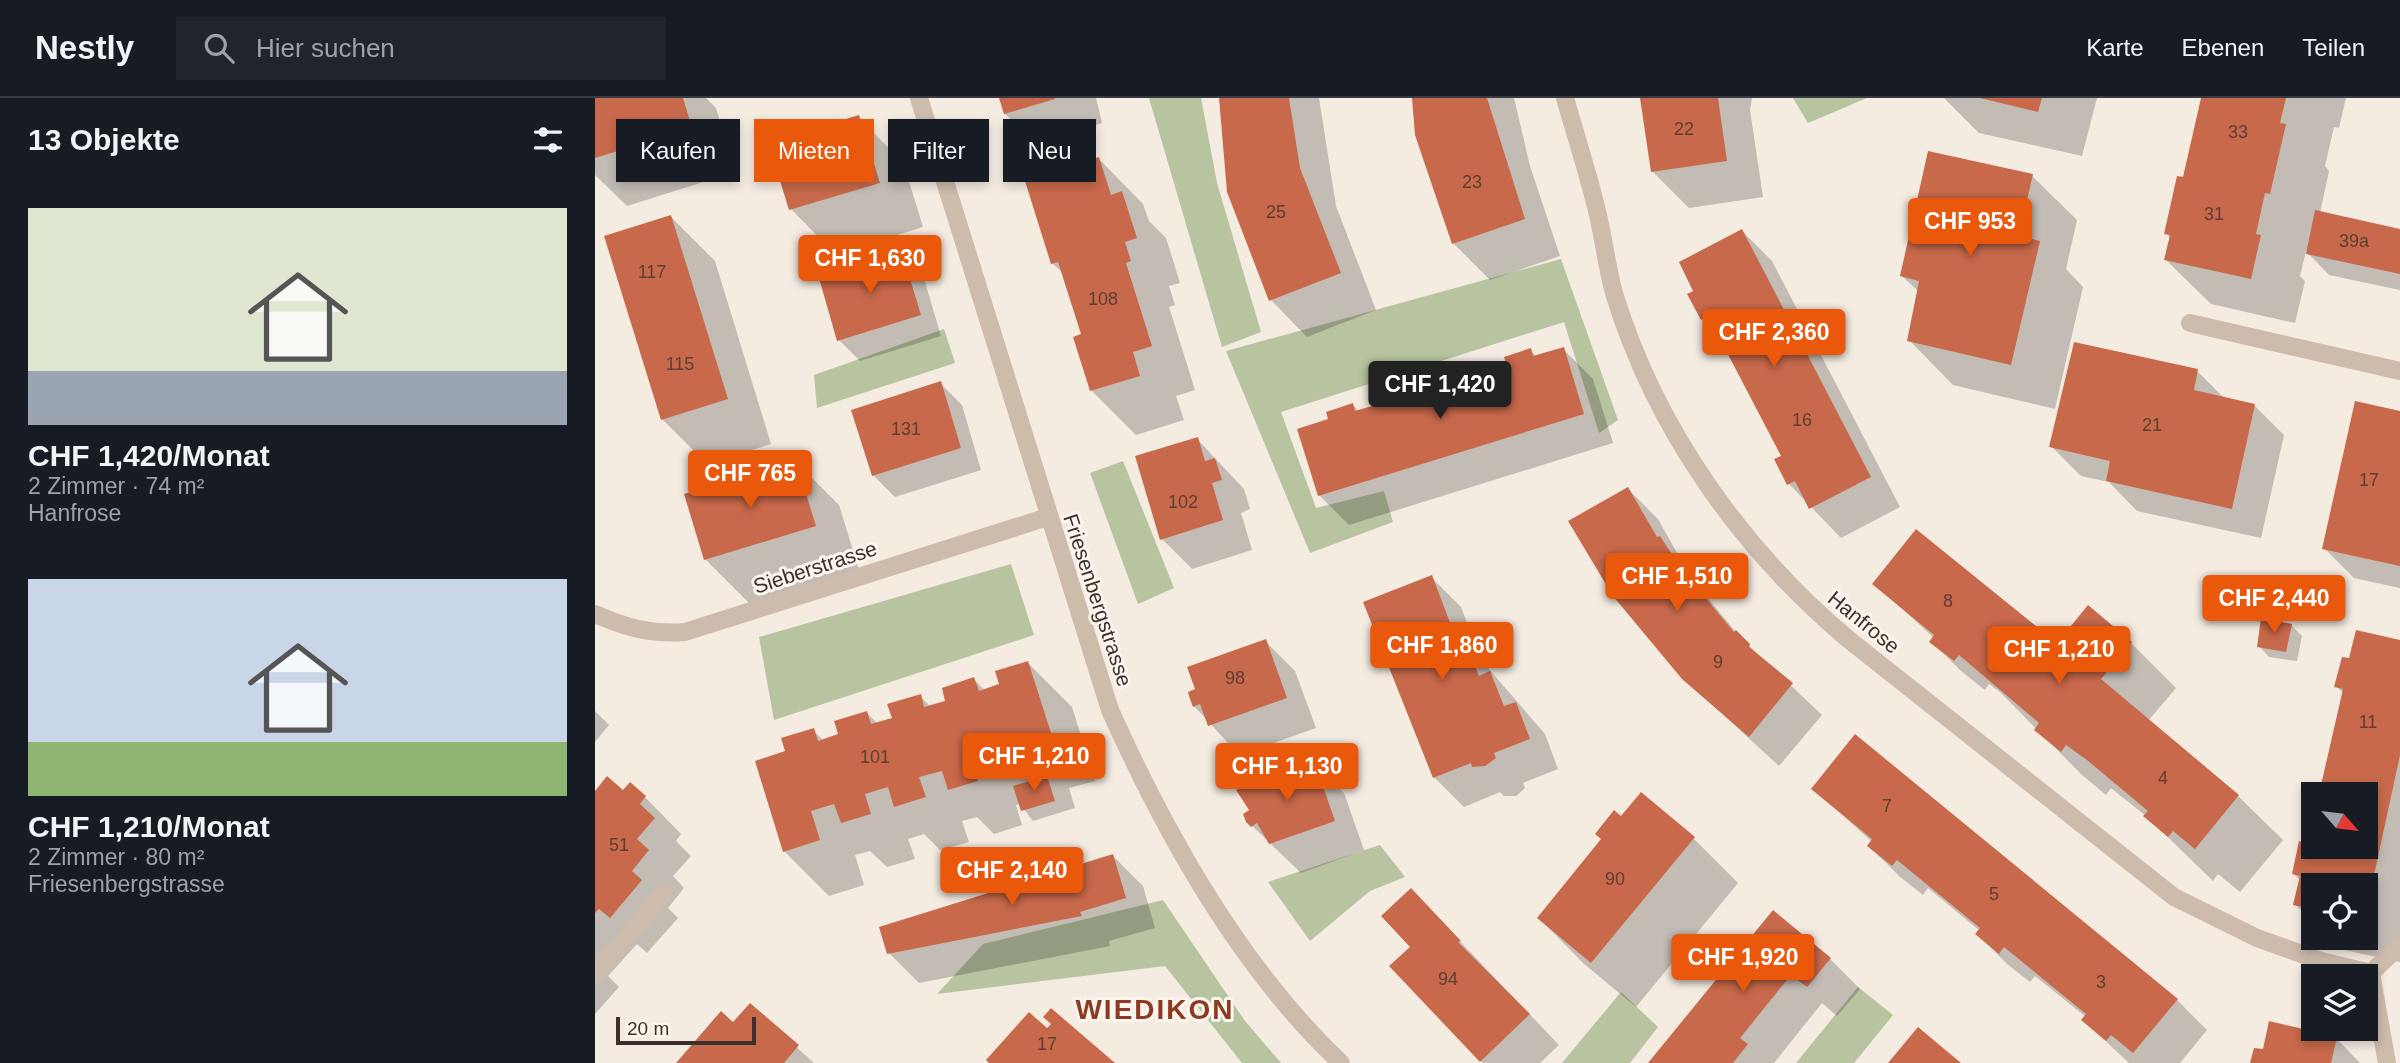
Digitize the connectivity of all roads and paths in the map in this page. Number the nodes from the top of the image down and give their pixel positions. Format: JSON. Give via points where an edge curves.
{"nodes":[{"id":1,"x":919,"y":98,"type":"edge"},
{"id":2,"x":1565,"y":98,"type":"edge"},
{"id":3,"x":2190,"y":323,"type":"dead end"},
{"id":4,"x":2400,"y":371,"type":"edge"},
{"id":5,"x":1048,"y":517,"type":"junction"},
{"id":6,"x":595,"y":614,"type":"edge"},
{"id":7,"x":663,"y":894,"type":"dead end"},
{"id":8,"x":2400,"y":945,"type":"edge"},
{"id":9,"x":2334,"y":964,"type":"edge"},
{"id":10,"x":2378,"y":966,"type":"edge"},
{"id":11,"x":595,"y":974,"type":"edge"},
{"id":12,"x":2378,"y":1015,"type":"edge"},
{"id":13,"x":1341,"y":1063,"type":"edge"},
{"id":14,"x":2386,"y":1063,"type":"edge"}],
"edges":[{"from":1,"to":5,"type":"street","name":"Friesenbergstrasse"},
{"from":2,"to":9,"type":"street","name":"Hanfrose","via":[[1598,213],[1614,293],[1644,370],[1703,478],[1770,566],[1848,639],[2174,897],[2257,938]]},
{"from":3,"to":4,"type":"street"},
{"from":5,"to":6,"type":"street","name":"Sieberstrasse","via":[[685,632],[655,633]]},
{"from":5,"to":13,"type":"street","name":"Friesenbergstrasse","via":[[1109,710],[1155,803],[1216,909],[1288,1006]]},
{"from":7,"to":11,"type":"street"},
{"from":8,"to":10,"type":"street"},
{"from":12,"to":14,"type":"street"}]}
